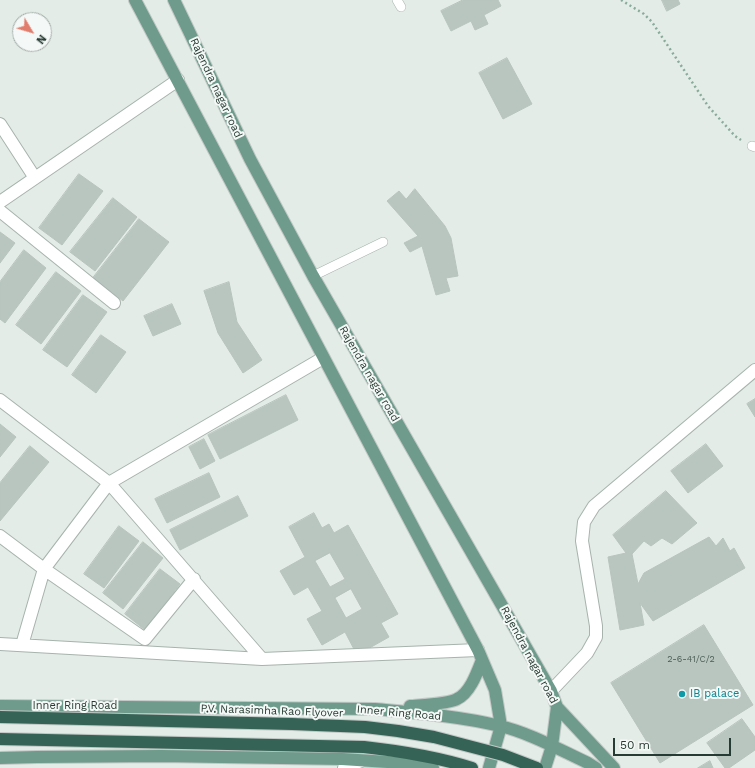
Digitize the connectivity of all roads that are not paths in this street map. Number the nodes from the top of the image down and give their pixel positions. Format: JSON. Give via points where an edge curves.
{"nodes":[{"id":1,"x":135,"y":0,"type":"edge"},
{"id":2,"x":174,"y":0,"type":"edge"},
{"id":3,"x":178,"y":80,"type":"junction"},
{"id":4,"x":0,"y":124,"type":"edge"},
{"id":5,"x":35,"y":178,"type":"junction"},
{"id":6,"x":0,"y":202,"type":"edge"},
{"id":7,"x":0,"y":211,"type":"edge"},
{"id":8,"x":383,"y":242,"type":"dead end"},
{"id":9,"x":313,"y":276,"type":"junction"},
{"id":10,"x":114,"y":303,"type":"dead end"},
{"id":11,"x":323,"y":358,"type":"junction"},
{"id":12,"x":755,"y":370,"type":"edge"},
{"id":13,"x":0,"y":400,"type":"edge"},
{"id":14,"x":109,"y":483,"type":"junction"},
{"id":15,"x":0,"y":536,"type":"edge"},
{"id":16,"x":44,"y":569,"type":"junction"},
{"id":17,"x":194,"y":579,"type":"junction"},
{"id":18,"x":0,"y":644,"type":"edge"},
{"id":19,"x":22,"y":645,"type":"junction"},
{"id":20,"x":480,"y":655,"type":"junction"},
{"id":21,"x":262,"y":659,"type":"junction"},
{"id":22,"x":551,"y":691,"type":"junction"},
{"id":23,"x":0,"y":706,"type":"edge"},
{"id":24,"x":557,"y":707,"type":"junction"},
{"id":25,"x":375,"y":709,"type":"junction"},
{"id":26,"x":0,"y":717,"type":"edge"},
{"id":27,"x":502,"y":726,"type":"junction"},
{"id":28,"x":0,"y":738,"type":"edge"},
{"id":29,"x":552,"y":746,"type":"junction"},
{"id":30,"x":0,"y":758,"type":"edge"},
{"id":31,"x":361,"y":761,"type":"junction"},
{"id":32,"x":375,"y":765,"type":"edge"},
{"id":33,"x":344,"y":768,"type":"edge"},
{"id":34,"x":433,"y":768,"type":"edge"},
{"id":35,"x":472,"y":768,"type":"edge"},
{"id":36,"x":489,"y":768,"type":"edge"},
{"id":37,"x":537,"y":768,"type":"edge"},
{"id":38,"x":545,"y":768,"type":"edge"},
{"id":39,"x":596,"y":768,"type":"edge"},
{"id":40,"x":614,"y":768,"type":"edge"}],
"edges":[{"from":1,"to":3,"type":"main road"},
{"from":2,"to":9,"type":"main road","name":"Rajendra nagar road","via":[[250,159]]},
{"from":3,"to":5,"type":"street"},
{"from":3,"to":11,"type":"main road"},
{"from":4,"to":5,"type":"street"},
{"from":5,"to":6,"type":"street"},
{"from":7,"to":10,"type":"street"},
{"from":8,"to":9,"type":"lane"},
{"from":9,"to":22,"type":"main road","name":"Rajendra nagar road"},
{"from":11,"to":14,"type":"street"},
{"from":11,"to":20,"type":"main road"},
{"from":12,"to":22,"type":"street","via":[[600,501],[584,522],[582,541],[596,638],[587,654]]},
{"from":13,"to":14,"type":"street"},
{"from":14,"to":16,"type":"street"},
{"from":14,"to":17,"type":"street"},
{"from":15,"to":16,"type":"street"},
{"from":16,"to":17,"type":"street","via":[[145,639]]},
{"from":16,"to":19,"type":"street"},
{"from":17,"to":21,"type":"street"},
{"from":18,"to":19,"type":"street"},
{"from":19,"to":21,"type":"street"},
{"from":20,"to":21,"type":"street"},
{"from":20,"to":25,"type":"main road","via":[[475,679],[457,700]]},
{"from":20,"to":27,"type":"main road","via":[[496,690]]},
{"from":22,"to":24,"type":"main road","name":"Rajendra nagar road"},
{"from":23,"to":25,"type":"main road","name":"Inner Ring Road"},
{"from":24,"to":29,"type":"main road","name":"Rajendra nagar road"},
{"from":24,"to":40,"type":"main road"},
{"from":25,"to":27,"type":"main road","name":"Inner Ring Road","via":[[428,714]]},
{"from":26,"to":37,"type":"highway","name":"P.V. Narasimha Rao Flyover","bridge":true,"via":[[372,728],[434,737],[503,755]]},
{"from":27,"to":29,"type":"main road","name":"Inner Ring Road"},
{"from":27,"to":36,"type":"main road"},
{"from":28,"to":35,"type":"highway","via":[[364,747],[431,757]]},
{"from":29,"to":38,"type":"main road","name":"Rajendra nagar road"},
{"from":29,"to":39,"type":"main road","name":"Inner Ring Road"},
{"from":30,"to":31,"type":"main road","via":[[161,756]]},
{"from":31,"to":32,"type":"main road"},
{"from":31,"to":33,"type":"street"},
{"from":32,"to":34,"type":"main road","via":[[418,764]]}]}
